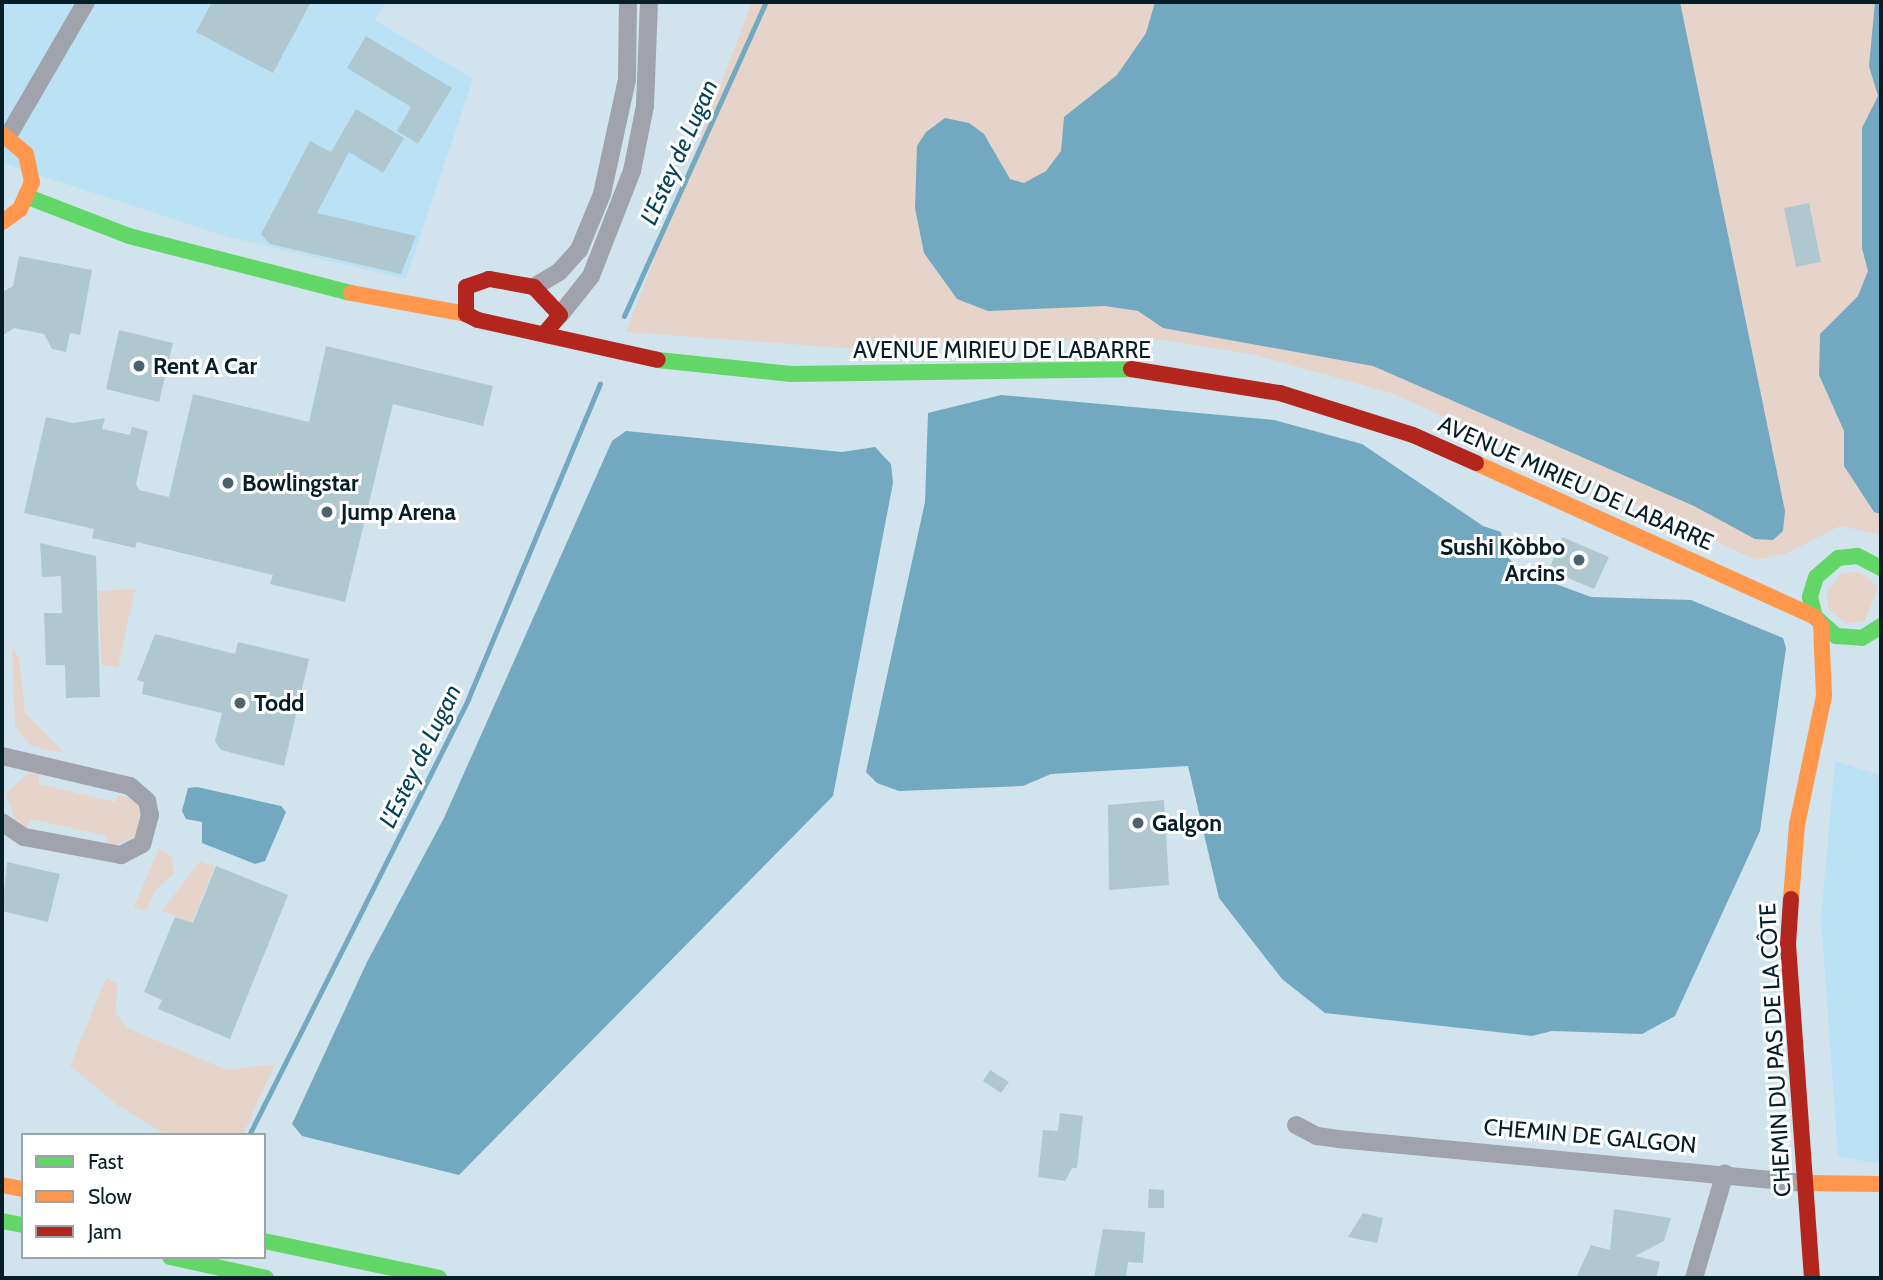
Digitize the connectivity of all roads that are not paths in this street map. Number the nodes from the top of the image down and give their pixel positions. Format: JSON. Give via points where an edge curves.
{"nodes":[{"id":1,"x":86,"y":2,"type":"edge"},
{"id":2,"x":628,"y":2,"type":"edge"},
{"id":3,"x":649,"y":2,"type":"edge"},
{"id":4,"x":627,"y":79,"type":"junction"},
{"id":5,"x":648,"y":81,"type":"junction"},
{"id":6,"x":5,"y":135,"type":"edge"},
{"id":7,"x":28,"y":197,"type":"junction"},
{"id":8,"x":2,"y":222,"type":"edge"},
{"id":9,"x":466,"y":287,"type":"junction"},
{"id":10,"x":534,"y":287,"type":"junction"},
{"id":11,"x":402,"y":304,"type":"junction"},
{"id":12,"x":466,"y":314,"type":"junction"},
{"id":13,"x":561,"y":315,"type":"junction"},
{"id":14,"x":545,"y":333,"type":"junction"},
{"id":15,"x":594,"y":348,"type":"junction"},
{"id":16,"x":1879,"y":564,"type":"edge"},
{"id":17,"x":1822,"y":568,"type":"junction"},
{"id":18,"x":1752,"y":585,"type":"junction"},
{"id":19,"x":1818,"y":621,"type":"junction"},
{"id":20,"x":1881,"y":626,"type":"edge"},
{"id":21,"x":1862,"y":638,"type":"junction"},
{"id":22,"x":1825,"y":696,"type":"junction"},
{"id":23,"x":2,"y":756,"type":"edge"},
{"id":24,"x":2,"y":822,"type":"edge"},
{"id":25,"x":1296,"y":1125,"type":"dead end"},
{"id":26,"x":1725,"y":1173,"type":"junction"},
{"id":27,"x":1804,"y":1183,"type":"junction"},
{"id":28,"x":1881,"y":1184,"type":"edge"},
{"id":29,"x":2,"y":1185,"type":"edge"},
{"id":30,"x":21,"y":1189,"type":"edge"},
{"id":31,"x":2,"y":1221,"type":"edge"},
{"id":32,"x":21,"y":1225,"type":"edge"},
{"id":33,"x":266,"y":1241,"type":"edge"},
{"id":34,"x":179,"y":1259,"type":"edge"},
{"id":35,"x":266,"y":1278,"type":"edge"},
{"id":36,"x":439,"y":1278,"type":"edge"},
{"id":37,"x":1694,"y":1278,"type":"edge"},
{"id":38,"x":1812,"y":1278,"type":"edge"}],
"edges":[{"from":1,"to":6,"type":"street"},
{"from":2,"to":4,"type":"street"},
{"from":3,"to":5,"type":"street"},
{"from":4,"to":5,"type":"street"},
{"from":4,"to":10,"type":"street","via":[[611,165],[579,250],[559,272]]},
{"from":5,"to":13,"type":"street","via":[[623,200],[591,276]]},
{"from":6,"to":7,"type":"main road","via":[[30,166]]},
{"from":7,"to":8,"type":"main road"},
{"from":7,"to":11,"type":"main road","name":"AVENUE MIRIEU DE LABARRE","via":[[228,265]]},
{"from":9,"to":10,"type":"main road","name":"AVENUE MIRIEU DE LABARRE","via":[[489,279]]},
{"from":9,"to":11,"type":"main road","name":"AVENUE MIRIEU DE LABARRE"},
{"from":9,"to":12,"type":"main road"},
{"from":10,"to":13,"type":"main road"},
{"from":11,"to":12,"type":"main road","name":"AVENUE MIRIEU DE LABARRE"},
{"from":12,"to":14,"type":"main road","name":"AVENUE MIRIEU DE LABARRE"},
{"from":13,"to":14,"type":"main road"},
{"from":13,"to":15,"type":"main road"},
{"from":14,"to":15,"type":"main road","name":"AVENUE MIRIEU DE LABARRE"},
{"from":15,"to":18,"type":"main road","name":"AVENUE MIRIEU DE LABARRE","via":[[791,374],[1124,368],[1194,375],[1317,403],[1413,435]]},
{"from":16,"to":17,"type":"main road","name":"AVENUE MIRIEU DE LABARRE","via":[[1847,556]]},
{"from":17,"to":18,"type":"main road","name":"AVENUE MIRIEU DE LABARRE","via":[[1791,583]]},
{"from":17,"to":19,"type":"main road","name":"CHEMIN DU PAS DE LA CÔTE","via":[[1812,586]]},
{"from":18,"to":19,"type":"main road","name":"AVENUE MIRIEU DE LABARRE"},
{"from":19,"to":21,"type":"main road","name":"AVENUE MIRIEU DE LABARRE","via":[[1844,638]]},
{"from":19,"to":22,"type":"main road","name":"CHEMIN DU PAS DE LA CÔTE"},
{"from":20,"to":21,"type":"main road","name":"CHEMIN DU PAS DE LA CÔTE"},
{"from":21,"to":22,"type":"main road","name":"CHEMIN DU PAS DE LA CÔTE","via":[[1843,660]]},
{"from":22,"to":27,"type":"main road","name":"CHEMIN DU PAS DE LA CÔTE","via":[[1797,825],[1790,891],[1788,944]]},
{"from":23,"to":24,"type":"street","via":[[130,786],[146,801],[150,815],[142,844],[121,855],[23,837]]},
{"from":25,"to":26,"type":"street","name":"CHEMIN DE GALGON","via":[[1317,1136],[1338,1139]]},
{"from":26,"to":27,"type":"street","name":"CHEMIN DE GALGON"},
{"from":26,"to":37,"type":"street"},
{"from":27,"to":28,"type":"main road","name":"CHEMIN DE GALGON"},
{"from":27,"to":38,"type":"main road","name":"CHEMIN DU PAS DE LA CÔTE"},
{"from":29,"to":30,"type":"main road"},
{"from":31,"to":32,"type":"main road"},
{"from":33,"to":36,"type":"main road"},
{"from":34,"to":35,"type":"main road"}]}
